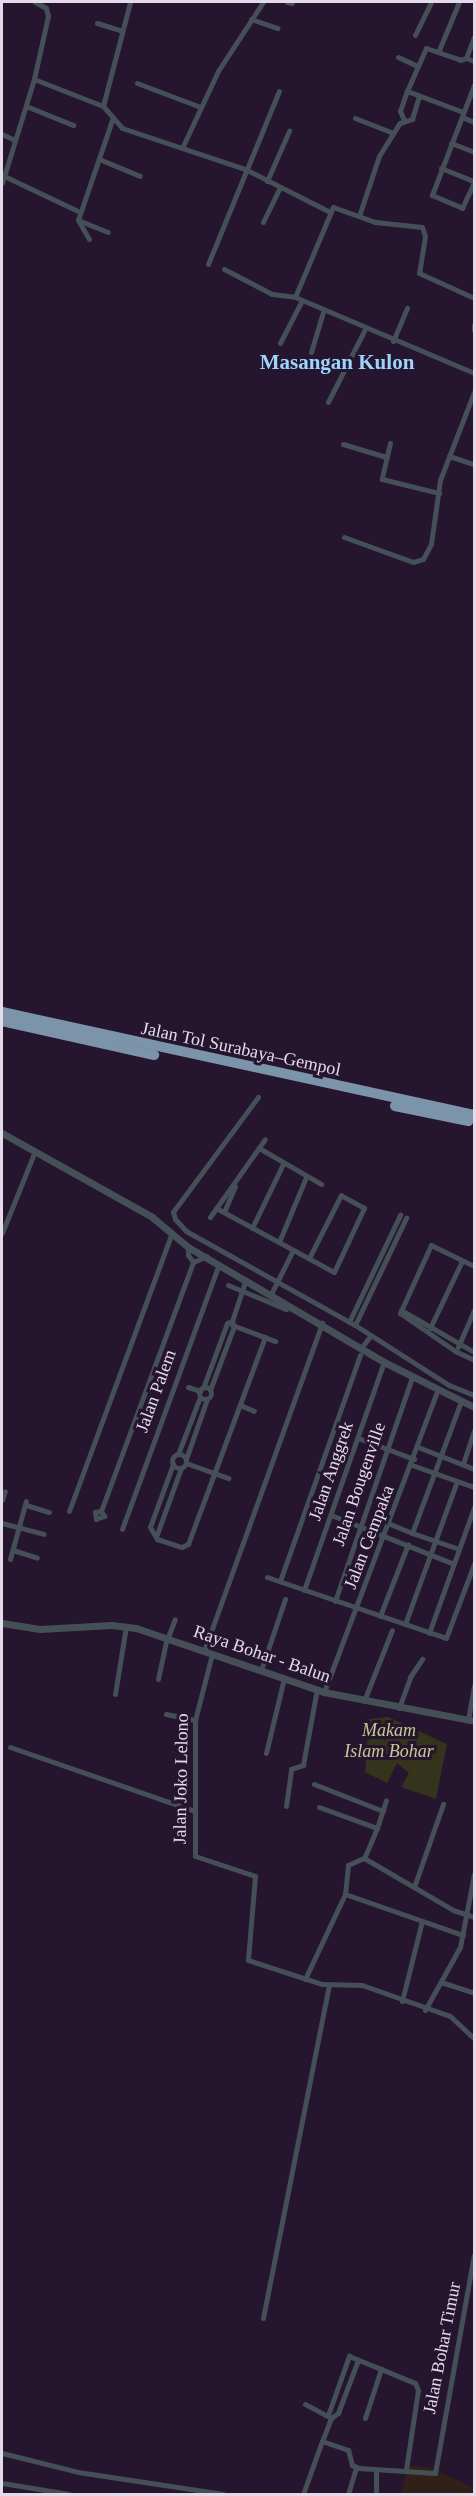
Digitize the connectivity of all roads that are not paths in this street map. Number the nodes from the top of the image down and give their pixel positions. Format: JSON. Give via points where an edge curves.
{"nodes":[{"id":1,"x":35,"y":2,"type":"edge"},
{"id":2,"x":130,"y":2,"type":"edge"},
{"id":3,"x":263,"y":2,"type":"edge"},
{"id":4,"x":431,"y":2,"type":"edge"},
{"id":5,"x":459,"y":2,"type":"edge"},
{"id":6,"x":251,"y":19,"type":"junction"},
{"id":7,"x":97,"y":23,"type":"dead end"},
{"id":8,"x":277,"y":28,"type":"dead end"},
{"id":9,"x":120,"y":30,"type":"junction"},
{"id":10,"x":415,"y":35,"type":"dead end"},
{"id":11,"x":474,"y":37,"type":"edge"},
{"id":12,"x":439,"y":50,"type":"junction"},
{"id":13,"x":398,"y":57,"type":"dead end"},
{"id":14,"x":466,"y":58,"type":"junction"},
{"id":15,"x":474,"y":61,"type":"edge"},
{"id":16,"x":417,"y":66,"type":"junction"},
{"id":17,"x":34,"y":79,"type":"junction"},
{"id":18,"x":137,"y":83,"type":"dead end"},
{"id":19,"x":474,"y":87,"type":"edge"},
{"id":20,"x":279,"y":91,"type":"dead end"},
{"id":21,"x":407,"y":92,"type":"junction"},
{"id":22,"x":419,"y":96,"type":"junction"},
{"id":23,"x":26,"y":106,"type":"junction"},
{"id":24,"x":103,"y":106,"type":"junction"},
{"id":25,"x":198,"y":106,"type":"junction"},
{"id":26,"x":463,"y":114,"type":"junction"},
{"id":27,"x":355,"y":118,"type":"dead end"},
{"id":28,"x":112,"y":120,"type":"junction"},
{"id":29,"x":404,"y":120,"type":"junction"},
{"id":30,"x":474,"y":122,"type":"edge"},
{"id":31,"x":73,"y":125,"type":"dead end"},
{"id":32,"x":289,"y":131,"type":"dead end"},
{"id":33,"x":2,"y":134,"type":"edge"},
{"id":34,"x":393,"y":134,"type":"junction"},
{"id":35,"x":15,"y":140,"type":"junction"},
{"id":36,"x":451,"y":143,"type":"junction"},
{"id":37,"x":182,"y":148,"type":"junction"},
{"id":38,"x":474,"y":152,"type":"edge"},
{"id":39,"x":99,"y":159,"type":"junction"},
{"id":40,"x":441,"y":168,"type":"junction"},
{"id":41,"x":245,"y":169,"type":"junction"},
{"id":42,"x":4,"y":176,"type":"junction"},
{"id":43,"x":140,"y":176,"type":"dead end"},
{"id":44,"x":267,"y":181,"type":"junction"},
{"id":45,"x":474,"y":182,"type":"edge"},
{"id":46,"x":2,"y":183,"type":"edge"},
{"id":47,"x":280,"y":187,"type":"junction"},
{"id":48,"x":328,"y":211,"type":"junction"},
{"id":49,"x":80,"y":212,"type":"junction"},
{"id":50,"x":358,"y":216,"type":"junction"},
{"id":51,"x":78,"y":220,"type":"junction"},
{"id":52,"x":263,"y":222,"type":"dead end"},
{"id":53,"x":108,"y":232,"type":"dead end"},
{"id":54,"x":89,"y":239,"type":"dead end"},
{"id":55,"x":208,"y":264,"type":"dead end"},
{"id":56,"x":224,"y":269,"type":"dead end"},
{"id":57,"x":295,"y":297,"type":"junction"},
{"id":58,"x":474,"y":298,"type":"edge"},
{"id":59,"x":301,"y":302,"type":"junction"},
{"id":60,"x":407,"y":308,"type":"dead end"},
{"id":61,"x":323,"y":312,"type":"junction"},
{"id":62,"x":474,"y":325,"type":"edge"},
{"id":63,"x":365,"y":329,"type":"junction"},
{"id":64,"x":474,"y":330,"type":"edge"},
{"id":65,"x":393,"y":341,"type":"junction"},
{"id":66,"x":280,"y":343,"type":"dead end"},
{"id":67,"x":311,"y":352,"type":"dead end"},
{"id":68,"x":474,"y":373,"type":"edge"},
{"id":69,"x":474,"y":392,"type":"edge"},
{"id":70,"x":328,"y":402,"type":"dead end"},
{"id":71,"x":390,"y":443,"type":"dead end"},
{"id":72,"x":343,"y":444,"type":"dead end"},
{"id":73,"x":449,"y":456,"type":"junction"},
{"id":74,"x":386,"y":457,"type":"junction"},
{"id":75,"x":474,"y":464,"type":"edge"},
{"id":76,"x":439,"y":493,"type":"junction"},
{"id":77,"x":344,"y":537,"type":"dead end"},
{"id":78,"x":2,"y":1012,"type":"edge"},
{"id":79,"x":2,"y":1021,"type":"edge"},
{"id":80,"x":258,"y":1097,"type":"dead end"},
{"id":81,"x":474,"y":1115,"type":"edge"},
{"id":82,"x":474,"y":1122,"type":"edge"},
{"id":83,"x":2,"y":1133,"type":"edge"},
{"id":84,"x":265,"y":1139,"type":"dead end"},
{"id":85,"x":259,"y":1148,"type":"junction"},
{"id":86,"x":35,"y":1151,"type":"junction"},
{"id":87,"x":283,"y":1164,"type":"junction"},
{"id":88,"x":306,"y":1177,"type":"junction"},
{"id":89,"x":321,"y":1184,"type":"dead end"},
{"id":90,"x":229,"y":1194,"type":"junction"},
{"id":91,"x":216,"y":1208,"type":"junction"},
{"id":92,"x":224,"y":1212,"type":"junction"},
{"id":93,"x":403,"y":1216,"type":"dead end"},
{"id":94,"x":210,"y":1217,"type":"dead end"},
{"id":95,"x":252,"y":1228,"type":"junction"},
{"id":96,"x":172,"y":1232,"type":"junction"},
{"id":97,"x":2,"y":1233,"type":"edge"},
{"id":98,"x":279,"y":1242,"type":"junction"},
{"id":99,"x":188,"y":1247,"type":"junction"},
{"id":100,"x":293,"y":1250,"type":"junction"},
{"id":101,"x":207,"y":1256,"type":"junction"},
{"id":102,"x":309,"y":1258,"type":"junction"},
{"id":103,"x":462,"y":1261,"type":"junction"},
{"id":104,"x":193,"y":1262,"type":"junction"},
{"id":105,"x":219,"y":1264,"type":"junction"},
{"id":106,"x":474,"y":1266,"type":"edge"},
{"id":107,"x":246,"y":1280,"type":"junction"},
{"id":108,"x":228,"y":1285,"type":"dead end"},
{"id":109,"x":275,"y":1288,"type":"junction"},
{"id":110,"x":243,"y":1290,"type":"junction"},
{"id":111,"x":286,"y":1309,"type":"dead end"},
{"id":112,"x":401,"y":1310,"type":"junction"},
{"id":113,"x":474,"y":1310,"type":"edge"},
{"id":114,"x":231,"y":1323,"type":"junction"},
{"id":115,"x":322,"y":1323,"type":"junction"},
{"id":116,"x":352,"y":1323,"type":"junction"},
{"id":117,"x":430,"y":1328,"type":"junction"},
{"id":118,"x":265,"y":1337,"type":"junction"},
{"id":119,"x":369,"y":1337,"type":"junction"},
{"id":120,"x":275,"y":1341,"type":"dead end"},
{"id":121,"x":360,"y":1349,"type":"junction"},
{"id":122,"x":457,"y":1349,"type":"junction"},
{"id":123,"x":474,"y":1352,"type":"edge"},
{"id":124,"x":474,"y":1359,"type":"edge"},
{"id":125,"x":384,"y":1362,"type":"junction"},
{"id":126,"x":412,"y":1377,"type":"junction"},
{"id":127,"x":189,"y":1387,"type":"dead end"},
{"id":128,"x":437,"y":1391,"type":"junction"},
{"id":129,"x":204,"y":1393,"type":"junction"},
{"id":130,"x":474,"y":1395,"type":"edge"},
{"id":131,"x":461,"y":1401,"type":"junction"},
{"id":132,"x":240,"y":1405,"type":"junction"},
{"id":133,"x":474,"y":1407,"type":"edge"},
{"id":134,"x":254,"y":1411,"type":"dead end"},
{"id":135,"x":474,"y":1431,"type":"edge"},
{"id":136,"x":358,"y":1438,"type":"junction"},
{"id":137,"x":418,"y":1448,"type":"junction"},
{"id":138,"x":387,"y":1449,"type":"junction"},
{"id":139,"x":178,"y":1454,"type":"junction"},
{"id":140,"x":440,"y":1456,"type":"junction"},
{"id":141,"x":186,"y":1461,"type":"junction"},
{"id":142,"x":413,"y":1462,"type":"junction"},
{"id":143,"x":173,"y":1464,"type":"junction"},
{"id":144,"x":463,"y":1464,"type":"junction"},
{"id":145,"x":181,"y":1468,"type":"junction"},
{"id":146,"x":474,"y":1469,"type":"edge"},
{"id":147,"x":434,"y":1473,"type":"junction"},
{"id":148,"x":215,"y":1474,"type":"junction"},
{"id":149,"x":228,"y":1478,"type":"dead end"},
{"id":150,"x":457,"y":1481,"type":"junction"},
{"id":151,"x":474,"y":1487,"type":"edge"},
{"id":152,"x":4,"y":1491,"type":"dead end"},
{"id":153,"x":2,"y":1500,"type":"edge"},
{"id":154,"x":474,"y":1506,"type":"edge"},
{"id":155,"x":69,"y":1511,"type":"dead end"},
{"id":156,"x":101,"y":1511,"type":"dead end"},
{"id":157,"x":49,"y":1512,"type":"dead end"},
{"id":158,"x":332,"y":1515,"type":"junction"},
{"id":159,"x":2,"y":1523,"type":"edge"},
{"id":160,"x":390,"y":1524,"type":"junction"},
{"id":161,"x":361,"y":1525,"type":"junction"},
{"id":162,"x":19,"y":1527,"type":"junction"},
{"id":163,"x":122,"y":1529,"type":"dead end"},
{"id":164,"x":412,"y":1533,"type":"junction"},
{"id":165,"x":44,"y":1534,"type":"dead end"},
{"id":166,"x":385,"y":1535,"type":"junction"},
{"id":167,"x":156,"y":1537,"type":"junction"},
{"id":168,"x":434,"y":1540,"type":"junction"},
{"id":169,"x":408,"y":1544,"type":"junction"},
{"id":170,"x":459,"y":1549,"type":"junction"},
{"id":171,"x":13,"y":1550,"type":"junction"},
{"id":172,"x":430,"y":1554,"type":"junction"},
{"id":173,"x":10,"y":1558,"type":"dead end"},
{"id":174,"x":37,"y":1558,"type":"dead end"},
{"id":175,"x":454,"y":1564,"type":"junction"},
{"id":176,"x":474,"y":1564,"type":"edge"},
{"id":177,"x":267,"y":1577,"type":"dead end"},
{"id":178,"x":280,"y":1581,"type":"junction"},
{"id":179,"x":304,"y":1590,"type":"junction"},
{"id":180,"x":285,"y":1599,"type":"dead end"},
{"id":181,"x":335,"y":1601,"type":"junction"},
{"id":182,"x":357,"y":1611,"type":"junction"},
{"id":183,"x":380,"y":1616,"type":"junction"},
{"id":184,"x":175,"y":1619,"type":"dead end"},
{"id":185,"x":2,"y":1623,"type":"edge"},
{"id":186,"x":405,"y":1624,"type":"junction"},
{"id":187,"x":126,"y":1626,"type":"junction"},
{"id":188,"x":392,"y":1630,"type":"dead end"},
{"id":189,"x":429,"y":1633,"type":"junction"},
{"id":190,"x":167,"y":1637,"type":"junction"},
{"id":191,"x":208,"y":1652,"type":"junction"},
{"id":192,"x":422,"y":1659,"type":"dead end"},
{"id":193,"x":261,"y":1670,"type":"junction"},
{"id":194,"x":284,"y":1678,"type":"junction"},
{"id":195,"x":158,"y":1679,"type":"dead end"},
{"id":196,"x":474,"y":1686,"type":"edge"},
{"id":197,"x":321,"y":1690,"type":"junction"},
{"id":198,"x":115,"y":1694,"type":"dead end"},
{"id":199,"x":364,"y":1701,"type":"junction"},
{"id":200,"x":399,"y":1708,"type":"junction"},
{"id":201,"x":166,"y":1714,"type":"dead end"},
{"id":202,"x":195,"y":1720,"type":"junction"},
{"id":203,"x":471,"y":1721,"type":"edge"},
{"id":204,"x":10,"y":1747,"type":"dead end"},
{"id":205,"x":266,"y":1753,"type":"dead end"},
{"id":206,"x":314,"y":1784,"type":"dead end"},
{"id":207,"x":386,"y":1800,"type":"dead end"},
{"id":208,"x":443,"y":1804,"type":"dead end"},
{"id":209,"x":286,"y":1806,"type":"dead end"},
{"id":210,"x":319,"y":1806,"type":"dead end"},
{"id":211,"x":383,"y":1810,"type":"junction"},
{"id":212,"x":195,"y":1811,"type":"junction"},
{"id":213,"x":377,"y":1828,"type":"junction"},
{"id":214,"x":364,"y":1858,"type":"junction"},
{"id":215,"x":474,"y":1874,"type":"edge"},
{"id":216,"x":414,"y":1887,"type":"junction"},
{"id":217,"x":345,"y":1894,"type":"junction"},
{"id":218,"x":471,"y":1917,"type":"edge"},
{"id":219,"x":422,"y":1921,"type":"junction"},
{"id":220,"x":464,"y":1935,"type":"junction"},
{"id":221,"x":305,"y":1979,"type":"junction"},
{"id":222,"x":441,"y":1982,"type":"junction"},
{"id":223,"x":329,"y":1985,"type":"junction"},
{"id":224,"x":474,"y":1993,"type":"edge"},
{"id":225,"x":402,"y":2001,"type":"junction"},
{"id":226,"x":425,"y":2010,"type":"junction"},
{"id":227,"x":474,"y":2038,"type":"edge"},
{"id":228,"x":474,"y":2255,"type":"edge"},
{"id":229,"x":263,"y":2318,"type":"dead end"},
{"id":230,"x":358,"y":2360,"type":"junction"},
{"id":231,"x":381,"y":2369,"type":"junction"},
{"id":232,"x":305,"y":2404,"type":"dead end"},
{"id":233,"x":329,"y":2416,"type":"junction"},
{"id":234,"x":365,"y":2418,"type":"dead end"},
{"id":235,"x":322,"y":2441,"type":"junction"},
{"id":236,"x":2,"y":2453,"type":"edge"},
{"id":237,"x":356,"y":2467,"type":"junction"},
{"id":238,"x":406,"y":2469,"type":"junction"},
{"id":239,"x":376,"y":2471,"type":"junction"},
{"id":240,"x":2,"y":2483,"type":"edge"},
{"id":241,"x":376,"y":2492,"type":"dead end"},
{"id":242,"x":47,"y":2493,"type":"edge"},
{"id":243,"x":69,"y":2494,"type":"edge"},
{"id":244,"x":223,"y":2494,"type":"edge"},
{"id":245,"x":303,"y":2494,"type":"edge"},
{"id":246,"x":348,"y":2494,"type":"edge"}],
"edges":[{"from":1,"to":17,"type":"street","via":[[46,8],[48,16]]},
{"from":2,"to":9,"type":"street"},
{"from":3,"to":6,"type":"street"},
{"from":4,"to":10,"type":"street"},
{"from":5,"to":12,"type":"street"},
{"from":6,"to":8,"type":"street"},
{"from":6,"to":25,"type":"street"},
{"from":7,"to":9,"type":"street"},
{"from":9,"to":24,"type":"street"},
{"from":11,"to":14,"type":"street"},
{"from":12,"to":14,"type":"street","via":[[460,60]]},
{"from":12,"to":16,"type":"street","via":[[426,48]]},
{"from":13,"to":16,"type":"street"},
{"from":14,"to":15,"type":"street"},
{"from":16,"to":21,"type":"street"},
{"from":17,"to":23,"type":"street"},
{"from":17,"to":24,"type":"street"},
{"from":18,"to":25,"type":"street"},
{"from":19,"to":26,"type":"street"},
{"from":20,"to":41,"type":"street"},
{"from":21,"to":22,"type":"street"},
{"from":21,"to":29,"type":"street","via":[[400,111]]},
{"from":22,"to":26,"type":"street"},
{"from":22,"to":29,"type":"street","via":[[412,119]]},
{"from":23,"to":31,"type":"street"},
{"from":23,"to":35,"type":"street"},
{"from":24,"to":28,"type":"street"},
{"from":25,"to":37,"type":"street"},
{"from":26,"to":30,"type":"street"},
{"from":26,"to":36,"type":"street"},
{"from":27,"to":34,"type":"street"},
{"from":28,"to":37,"type":"street","via":[[131,132]]},
{"from":28,"to":39,"type":"street"},
{"from":29,"to":34,"type":"street"},
{"from":32,"to":44,"type":"street"},
{"from":33,"to":35,"type":"street"},
{"from":34,"to":50,"type":"street","via":[[373,168]]},
{"from":35,"to":42,"type":"street"},
{"from":36,"to":38,"type":"street"},
{"from":36,"to":40,"type":"street"},
{"from":37,"to":41,"type":"street"},
{"from":39,"to":43,"type":"street"},
{"from":39,"to":49,"type":"street"},
{"from":40,"to":45,"type":"street"},
{"from":40,"to":45,"type":"street","via":[[432,189],[434,198],[462,208]]},
{"from":41,"to":44,"type":"street"},
{"from":41,"to":55,"type":"street"},
{"from":42,"to":46,"type":"street"},
{"from":42,"to":49,"type":"street"},
{"from":44,"to":47,"type":"street"},
{"from":47,"to":48,"type":"street"},
{"from":47,"to":52,"type":"street"},
{"from":48,"to":50,"type":"street","via":[[336,207]]},
{"from":48,"to":57,"type":"street"},
{"from":49,"to":51,"type":"street"},
{"from":50,"to":58,"type":"street","via":[[375,222],[422,227],[425,236],[419,273]]},
{"from":51,"to":53,"type":"street"},
{"from":51,"to":54,"type":"street"},
{"from":56,"to":57,"type":"street","via":[[272,294]]},
{"from":57,"to":59,"type":"street"},
{"from":59,"to":61,"type":"street"},
{"from":59,"to":66,"type":"street"},
{"from":60,"to":65,"type":"street"},
{"from":61,"to":63,"type":"street"},
{"from":61,"to":67,"type":"street"},
{"from":62,"to":64,"type":"street"},
{"from":63,"to":65,"type":"street"},
{"from":63,"to":70,"type":"street"},
{"from":65,"to":68,"type":"street"},
{"from":69,"to":73,"type":"street"},
{"from":71,"to":74,"type":"street"},
{"from":72,"to":74,"type":"street"},
{"from":73,"to":75,"type":"street"},
{"from":73,"to":76,"type":"street"},
{"from":74,"to":76,"type":"street","via":[[382,479]]},
{"from":76,"to":77,"type":"street","via":[[431,544],[420,561]]},
{"from":78,"to":81,"type":"highway","name":"Jalan Tol Surabaya–Gempol"},
{"from":79,"to":82,"type":"highway","name":"Jalan Tol Surabaya–Gempol"},
{"from":80,"to":109,"type":"street","via":[[174,1215],[186,1231]]},
{"from":83,"to":86,"type":"street"},
{"from":84,"to":85,"type":"street"},
{"from":85,"to":87,"type":"street"},
{"from":85,"to":90,"type":"street"},
{"from":86,"to":96,"type":"street"},
{"from":86,"to":97,"type":"street"},
{"from":87,"to":88,"type":"street"},
{"from":87,"to":95,"type":"street"},
{"from":88,"to":89,"type":"street"},
{"from":88,"to":98,"type":"street"},
{"from":90,"to":91,"type":"street"},
{"from":90,"to":92,"type":"street"},
{"from":91,"to":92,"type":"street"},
{"from":91,"to":94,"type":"street"},
{"from":92,"to":95,"type":"street"},
{"from":93,"to":116,"type":"street"},
{"from":95,"to":98,"type":"street"},
{"from":96,"to":99,"type":"street"},
{"from":96,"to":155,"type":"street"},
{"from":98,"to":100,"type":"street"},
{"from":99,"to":101,"type":"street"},
{"from":99,"to":104,"type":"street"},
{"from":100,"to":102,"type":"street"},
{"from":100,"to":109,"type":"street"},
{"from":101,"to":104,"type":"street"},
{"from":101,"to":105,"type":"street"},
{"from":102,"to":102,"type":"street","via":[[341,1194],[364,1208],[337,1271],[331,1272]]},
{"from":103,"to":106,"type":"street"},
{"from":103,"to":112,"type":"street","via":[[436,1245],[429,1246]]},
{"from":103,"to":117,"type":"street"},
{"from":104,"to":156,"type":"street"},
{"from":105,"to":107,"type":"street"},
{"from":105,"to":163,"type":"street","name":"Jalan Palem"},
{"from":107,"to":109,"type":"street"},
{"from":107,"to":110,"type":"street"},
{"from":108,"to":110,"type":"street"},
{"from":109,"to":115,"type":"street"},
{"from":109,"to":116,"type":"street"},
{"from":110,"to":111,"type":"street"},
{"from":110,"to":114,"type":"street"},
{"from":112,"to":117,"type":"street"},
{"from":112,"to":122,"type":"street","via":[[402,1318]]},
{"from":113,"to":122,"type":"street"},
{"from":114,"to":118,"type":"street"},
{"from":114,"to":129,"type":"street"},
{"from":115,"to":121,"type":"street"},
{"from":115,"to":191,"type":"street","name":"Jalan Joko Lelono"},
{"from":116,"to":119,"type":"street"},
{"from":117,"to":122,"type":"street"},
{"from":118,"to":120,"type":"street"},
{"from":118,"to":132,"type":"street"},
{"from":119,"to":121,"type":"street"},
{"from":119,"to":130,"type":"street","via":[[449,1385]]},
{"from":121,"to":125,"type":"street"},
{"from":121,"to":178,"type":"street"},
{"from":122,"to":123,"type":"street"},
{"from":122,"to":124,"type":"street"},
{"from":125,"to":126,"type":"street"},
{"from":125,"to":136,"type":"street","name":"Jalan Anggrek"},
{"from":126,"to":128,"type":"street"},
{"from":126,"to":138,"type":"street","name":"Jalan Bougenville"},
{"from":127,"to":129,"type":"street"},
{"from":128,"to":131,"type":"street"},
{"from":128,"to":137,"type":"street","name":"Jalan Cempaka"},
{"from":129,"to":139,"type":"street"},
{"from":129,"to":141,"type":"street"},
{"from":131,"to":133,"type":"street"},
{"from":131,"to":140,"type":"street"},
{"from":132,"to":134,"type":"street"},
{"from":132,"to":148,"type":"street"},
{"from":135,"to":144,"type":"street"},
{"from":136,"to":138,"type":"street"},
{"from":136,"to":158,"type":"street","name":"Jalan Anggrek"},
{"from":137,"to":140,"type":"street"},
{"from":137,"to":142,"type":"street","name":"Jalan Cempaka"},
{"from":138,"to":142,"type":"street"},
{"from":138,"to":161,"type":"street","name":"Jalan Bougenville"},
{"from":139,"to":141,"type":"street"},
{"from":139,"to":143,"type":"street"},
{"from":140,"to":144,"type":"street"},
{"from":140,"to":147,"type":"street"},
{"from":141,"to":145,"type":"street"},
{"from":141,"to":148,"type":"street"},
{"from":142,"to":147,"type":"street"},
{"from":142,"to":160,"type":"street","name":"Jalan Cempaka"},
{"from":143,"to":145,"type":"street"},
{"from":143,"to":167,"type":"street","via":[[150,1527]]},
{"from":144,"to":146,"type":"street"},
{"from":145,"to":167,"type":"street"},
{"from":147,"to":150,"type":"street"},
{"from":147,"to":164,"type":"street"},
{"from":148,"to":149,"type":"street"},
{"from":148,"to":167,"type":"street","via":[[188,1544],[177,1546]]},
{"from":150,"to":151,"type":"street"},
{"from":150,"to":168,"type":"street"},
{"from":152,"to":153,"type":"street"},
{"from":154,"to":170,"type":"street"},
{"from":157,"to":162,"type":"street","via":[[26,1503]]},
{"from":158,"to":161,"type":"street"},
{"from":158,"to":179,"type":"street","name":"Jalan Anggrek"},
{"from":159,"to":162,"type":"street"},
{"from":160,"to":164,"type":"street"},
{"from":160,"to":166,"type":"street","name":"Jalan Cempaka"},
{"from":161,"to":166,"type":"street"},
{"from":161,"to":181,"type":"street","name":"Jalan Bougenville"},
{"from":162,"to":165,"type":"street"},
{"from":162,"to":171,"type":"street"},
{"from":164,"to":168,"type":"street"},
{"from":166,"to":169,"type":"street"},
{"from":166,"to":182,"type":"street","name":"Jalan Cempaka"},
{"from":168,"to":170,"type":"street"},
{"from":168,"to":172,"type":"street"},
{"from":169,"to":172,"type":"street"},
{"from":169,"to":183,"type":"street"},
{"from":170,"to":175,"type":"street"},
{"from":171,"to":173,"type":"street"},
{"from":171,"to":174,"type":"street"},
{"from":172,"to":175,"type":"street"},
{"from":172,"to":186,"type":"street"},
{"from":175,"to":189,"type":"street"},
{"from":176,"to":189,"type":"street","via":[[448,1637]]},
{"from":177,"to":178,"type":"street"},
{"from":178,"to":179,"type":"street"},
{"from":179,"to":181,"type":"street"},
{"from":180,"to":193,"type":"street"},
{"from":181,"to":182,"type":"street"},
{"from":182,"to":183,"type":"street"},
{"from":182,"to":197,"type":"street","name":"Jalan Cempaka"},
{"from":183,"to":186,"type":"street"},
{"from":184,"to":190,"type":"street"},
{"from":185,"to":187,"type":"street","name":"Raya Bohar - Balun","via":[[40,1629]]},
{"from":186,"to":189,"type":"street"},
{"from":187,"to":190,"type":"street","name":"Raya Bohar - Balun"},
{"from":187,"to":198,"type":"street"},
{"from":188,"to":199,"type":"street"},
{"from":190,"to":191,"type":"street","name":"Raya Bohar - Balun"},
{"from":190,"to":195,"type":"street"},
{"from":191,"to":193,"type":"street","name":"Raya Bohar - Balun"},
{"from":191,"to":202,"type":"street","name":"Jalan Joko Lelono"},
{"from":192,"to":200,"type":"street","via":[[410,1677]]},
{"from":193,"to":194,"type":"street","name":"Raya Bohar - Balun"},
{"from":194,"to":197,"type":"street","name":"Raya Bohar - Balun"},
{"from":194,"to":205,"type":"street"},
{"from":196,"to":203,"type":"street"},
{"from":197,"to":199,"type":"street","name":"Raya Bohar - Balun"},
{"from":197,"to":209,"type":"street","name":"Jalan Cempaka","via":[[303,1765],[291,1769]]},
{"from":199,"to":200,"type":"street","name":"Raya Bohar - Balun"},
{"from":200,"to":203,"type":"street","name":"Raya Bohar - Balun"},
{"from":201,"to":202,"type":"street"},
{"from":202,"to":212,"type":"street","name":"Jalan Joko Lelono"},
{"from":204,"to":212,"type":"street"},
{"from":206,"to":211,"type":"street"},
{"from":207,"to":211,"type":"street"},
{"from":208,"to":216,"type":"street"},
{"from":210,"to":213,"type":"street"},
{"from":211,"to":213,"type":"street"},
{"from":212,"to":221,"type":"street","name":"Jalan Joko Lelono","via":[[196,1858],[255,1876],[247,1934],[249,1961]]},
{"from":213,"to":214,"type":"street"},
{"from":214,"to":216,"type":"street"},
{"from":214,"to":217,"type":"street","via":[[348,1865]]},
{"from":215,"to":218,"type":"street"},
{"from":216,"to":218,"type":"street"},
{"from":217,"to":219,"type":"street"},
{"from":217,"to":221,"type":"street"},
{"from":218,"to":220,"type":"street"},
{"from":219,"to":220,"type":"street"},
{"from":219,"to":225,"type":"street"},
{"from":220,"to":222,"type":"street"},
{"from":221,"to":223,"type":"street"},
{"from":222,"to":224,"type":"street"},
{"from":222,"to":226,"type":"street"},
{"from":223,"to":225,"type":"street","via":[[354,1983]]},
{"from":223,"to":229,"type":"street"},
{"from":225,"to":226,"type":"street"},
{"from":226,"to":227,"type":"street","via":[[453,2018]]},
{"from":228,"to":238,"type":"street","name":"Jalan Bohar Timur","via":[[435,2473]]},
{"from":230,"to":231,"type":"street"},
{"from":230,"to":233,"type":"street","via":[[338,2413]]},
{"from":230,"to":233,"type":"street","via":[[348,2357]]},
{"from":231,"to":234,"type":"street"},
{"from":231,"to":238,"type":"street","via":[[418,2387]]},
{"from":232,"to":233,"type":"street"},
{"from":233,"to":235,"type":"street"},
{"from":235,"to":237,"type":"street","via":[[348,2450]]},
{"from":235,"to":245,"type":"street"},
{"from":236,"to":244,"type":"street","via":[[78,2472]]},
{"from":237,"to":239,"type":"street"},
{"from":237,"to":246,"type":"street"},
{"from":238,"to":239,"type":"street"},
{"from":239,"to":241,"type":"street"},
{"from":240,"to":242,"type":"street"},
{"from":242,"to":243,"type":"street"}]}
